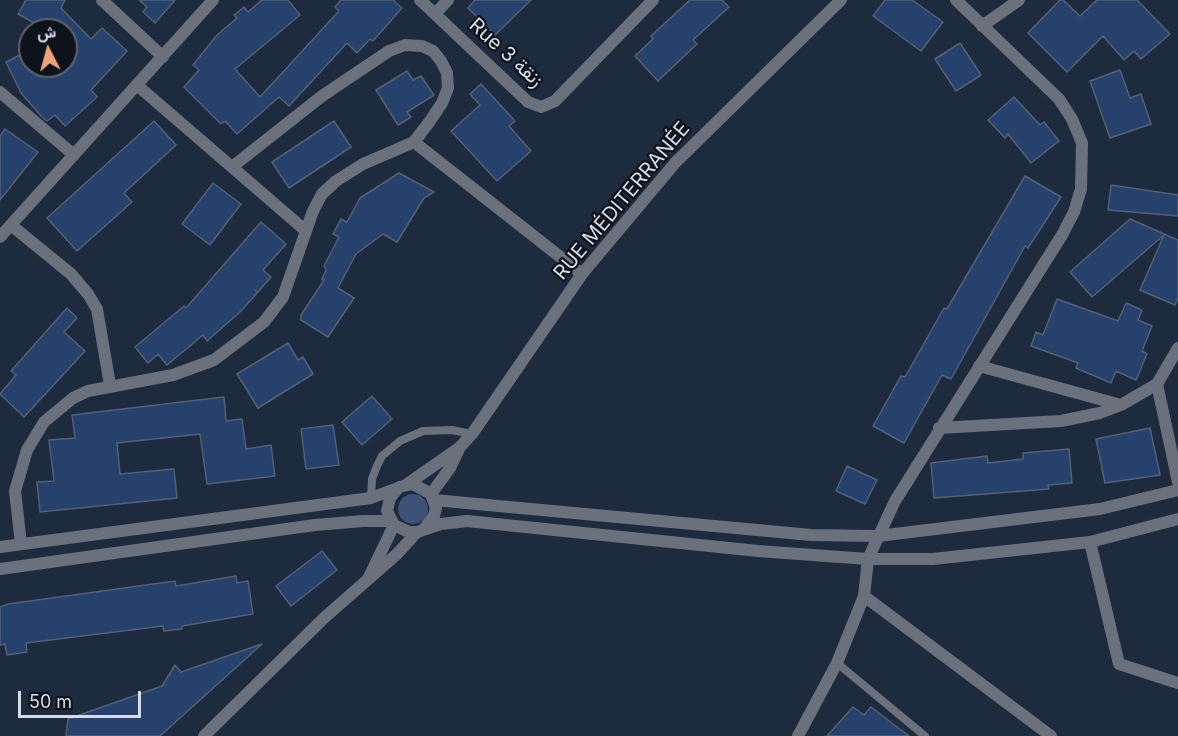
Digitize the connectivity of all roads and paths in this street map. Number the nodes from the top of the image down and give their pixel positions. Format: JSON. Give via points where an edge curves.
{"nodes":[{"id":1,"x":102,"y":0,"type":"edge"},
{"id":2,"x":213,"y":0,"type":"edge"},
{"id":3,"x":420,"y":0,"type":"edge"},
{"id":4,"x":448,"y":0,"type":"edge"},
{"id":5,"x":653,"y":0,"type":"edge"},
{"id":6,"x":841,"y":0,"type":"edge"},
{"id":7,"x":956,"y":0,"type":"edge"},
{"id":8,"x":1019,"y":0,"type":"edge"},
{"id":9,"x":435,"y":14,"type":"junction"},
{"id":10,"x":982,"y":26,"type":"junction"},
{"id":11,"x":163,"y":57,"type":"junction"},
{"id":12,"x":138,"y":86,"type":"junction"},
{"id":13,"x":0,"y":92,"type":"edge"},
{"id":14,"x":414,"y":142,"type":"junction"},
{"id":15,"x":74,"y":155,"type":"junction"},
{"id":16,"x":231,"y":167,"type":"junction"},
{"id":17,"x":11,"y":225,"type":"junction"},
{"id":18,"x":306,"y":231,"type":"junction"},
{"id":19,"x":0,"y":237,"type":"edge"},
{"id":20,"x":582,"y":274,"type":"junction"},
{"id":21,"x":1178,"y":348,"type":"edge"},
{"id":22,"x":979,"y":366,"type":"junction"},
{"id":23,"x":1157,"y":384,"type":"junction"},
{"id":24,"x":110,"y":385,"type":"junction"},
{"id":25,"x":1121,"y":405,"type":"junction"},
{"id":26,"x":939,"y":428,"type":"junction"},
{"id":27,"x":472,"y":434,"type":"junction"},
{"id":28,"x":459,"y":448,"type":"junction"},
{"id":29,"x":1178,"y":483,"type":"edge"},
{"id":30,"x":402,"y":486,"type":"junction"},
{"id":31,"x":1178,"y":490,"type":"edge"},
{"id":32,"x":433,"y":497,"type":"junction"},
{"id":33,"x":371,"y":498,"type":"junction"},
{"id":34,"x":1178,"y":519,"type":"edge"},
{"id":35,"x":392,"y":523,"type":"junction"},
{"id":36,"x":421,"y":530,"type":"junction"},
{"id":37,"x":878,"y":536,"type":"junction"},
{"id":38,"x":1090,"y":542,"type":"junction"},
{"id":39,"x":21,"y":544,"type":"junction"},
{"id":40,"x":0,"y":547,"type":"edge"},
{"id":41,"x":868,"y":559,"type":"junction"},
{"id":42,"x":0,"y":568,"type":"edge"},
{"id":43,"x":369,"y":578,"type":"junction"},
{"id":44,"x":864,"y":596,"type":"junction"},
{"id":45,"x":837,"y":663,"type":"junction"},
{"id":46,"x":1178,"y":683,"type":"edge"},
{"id":47,"x":204,"y":736,"type":"edge"},
{"id":48,"x":798,"y":736,"type":"edge"},
{"id":49,"x":925,"y":736,"type":"edge"},
{"id":50,"x":1051,"y":736,"type":"edge"}],
"edges":[{"from":1,"to":11,"type":"street"},
{"from":2,"to":11,"type":"street"},
{"from":3,"to":9,"type":"street","name":"Rue 3 زنقة"},
{"from":4,"to":9,"type":"street"},
{"from":5,"to":9,"type":"street","name":"Rue 3 زنقة","via":[[555,101],[541,107],[528,102]]},
{"from":6,"to":20,"type":"street","name":"RUE MÉDITERRANÉE","via":[[675,163]]},
{"from":7,"to":10,"type":"street"},
{"from":8,"to":10,"type":"street"},
{"from":10,"to":22,"type":"street","via":[[1059,99],[1082,143],[1082,168],[1074,212]]},
{"from":11,"to":12,"type":"street"},
{"from":12,"to":15,"type":"street"},
{"from":12,"to":16,"type":"street"},
{"from":13,"to":15,"type":"street"},
{"from":14,"to":16,"type":"street","via":[[442,103],[448,88],[447,73],[433,51],[405,45],[322,96]]},
{"from":14,"to":18,"type":"street","via":[[363,164],[336,181],[322,194]]},
{"from":14,"to":20,"type":"street"},
{"from":15,"to":17,"type":"street"},
{"from":16,"to":18,"type":"street"},
{"from":17,"to":19,"type":"street"},
{"from":17,"to":24,"type":"street","via":[[72,274],[88,294],[97,309]]},
{"from":18,"to":24,"type":"street","via":[[283,297],[264,322],[214,360],[173,375]]},
{"from":20,"to":27,"type":"street","name":"RUE MÉDITERRANÉE"},
{"from":21,"to":23,"type":"street"},
{"from":22,"to":25,"type":"street"},
{"from":22,"to":26,"type":"street"},
{"from":23,"to":25,"type":"street"},
{"from":23,"to":29,"type":"street"},
{"from":24,"to":39,"type":"street","via":[[72,398],[34,436],[15,491]]},
{"from":25,"to":26,"type":"street","via":[[1061,421]]},
{"from":26,"to":37,"type":"street"},
{"from":27,"to":28,"type":"street","name":"RUE MÉDITERRANÉE"},
{"from":27,"to":33,"type":"lane","via":[[423,431],[400,441],[382,456],[372,479]]},
{"from":28,"to":30,"type":"street","name":"RUE MÉDITERRANÉE"},
{"from":28,"to":32,"type":"street","name":"RUE MÉDITERRANÉE"},
{"from":30,"to":32,"type":"street","via":[[420,486]]},
{"from":30,"to":33,"type":"street","name":"RUE MÉDITERRANÉE"},
{"from":30,"to":35,"type":"street","via":[[387,504]]},
{"from":31,"to":37,"type":"street","via":[[1089,511]]},
{"from":32,"to":36,"type":"street","via":[[434,516]]},
{"from":32,"to":37,"type":"street","via":[[800,534]]},
{"from":33,"to":39,"type":"street","name":"RUE MÉDITERRANÉE"},
{"from":34,"to":38,"type":"street"},
{"from":35,"to":36,"type":"street","via":[[409,532]]},
{"from":35,"to":42,"type":"street","via":[[315,525]]},
{"from":35,"to":43,"type":"street"},
{"from":36,"to":41,"type":"street","via":[[467,521]]},
{"from":36,"to":43,"type":"street"},
{"from":37,"to":41,"type":"street"},
{"from":38,"to":41,"type":"street","via":[[943,558]]},
{"from":38,"to":46,"type":"street","via":[[1119,664]]},
{"from":39,"to":40,"type":"street","name":"RUE MÉDITERRANÉE"},
{"from":41,"to":44,"type":"street"},
{"from":43,"to":47,"type":"street"},
{"from":44,"to":45,"type":"street"},
{"from":44,"to":50,"type":"street"},
{"from":45,"to":48,"type":"street"},
{"from":45,"to":49,"type":"lane"}]}
